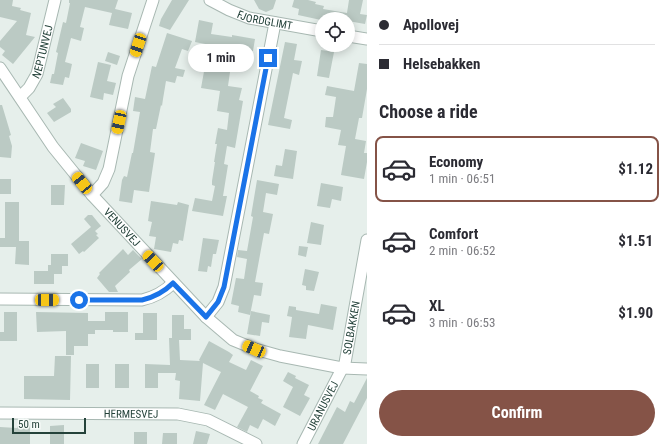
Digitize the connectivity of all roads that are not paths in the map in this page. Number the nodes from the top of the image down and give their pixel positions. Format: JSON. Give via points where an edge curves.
{"nodes":[{"id":1,"x":55,"y":0,"type":"edge"},
{"id":2,"x":153,"y":0,"type":"edge"},
{"id":3,"x":210,"y":0,"type":"edge"},
{"id":4,"x":274,"y":23,"type":"junction"},
{"id":5,"x":315,"y":30,"type":"edge"},
{"id":6,"x":355,"y":37,"type":"edge"},
{"id":7,"x":367,"y":39,"type":"edge"},
{"id":8,"x":0,"y":68,"type":"edge"},
{"id":9,"x":20,"y":97,"type":"junction"},
{"id":10,"x":92,"y":195,"type":"junction"},
{"id":11,"x":367,"y":240,"type":"edge"},
{"id":12,"x":173,"y":283,"type":"junction"},
{"id":13,"x":0,"y":299,"type":"edge"},
{"id":14,"x":206,"y":317,"type":"junction"},
{"id":15,"x":342,"y":368,"type":"junction"},
{"id":16,"x":367,"y":369,"type":"edge"},
{"id":17,"x":0,"y":413,"type":"edge"},
{"id":18,"x":256,"y":444,"type":"edge"},
{"id":19,"x":303,"y":444,"type":"edge"}],
"edges":[{"from":1,"to":9,"type":"street","name":"NEPTUNVEJ","via":[[37,74]]},
{"from":2,"to":10,"type":"street","via":[[128,76],[109,169],[103,183]]},
{"from":3,"to":4,"type":"street","name":"FJORDGLIMT","via":[[229,10]]},
{"from":4,"to":5,"type":"street","name":"FJORDGLIMT"},
{"from":4,"to":14,"type":"street","via":[[224,287],[218,302]]},
{"from":6,"to":7,"type":"street"},
{"from":8,"to":9,"type":"street","name":"VENUSVEJ"},
{"from":9,"to":10,"type":"street","name":"VENUSVEJ","via":[[52,147]]},
{"from":10,"to":12,"type":"street","name":"VENUSVEJ"},
{"from":11,"to":15,"type":"street","name":"SOLBAKKEN"},
{"from":12,"to":13,"type":"street","via":[[152,298],[142,300]]},
{"from":12,"to":14,"type":"street","name":"VENUSVEJ"},
{"from":14,"to":15,"type":"street","name":"VENUSVEJ","via":[[233,340],[254,349]]},
{"from":15,"to":16,"type":"street","name":"VENUSVEJ"},
{"from":15,"to":19,"type":"street","name":"URANUSVEJ"},
{"from":17,"to":18,"type":"street","name":"HERMESVEJ","via":[[178,414],[208,420]]}]}
